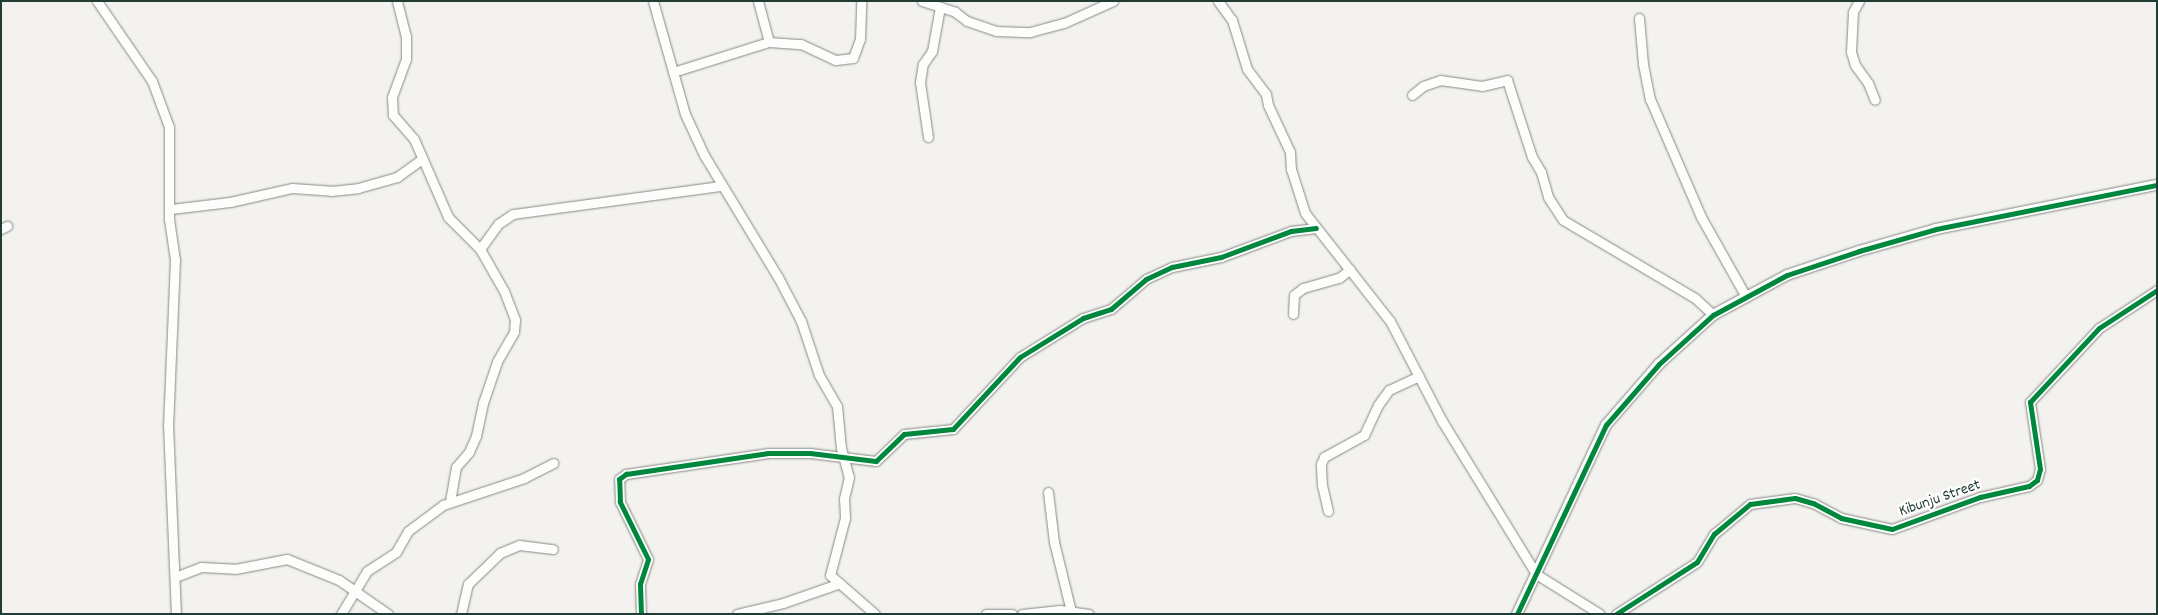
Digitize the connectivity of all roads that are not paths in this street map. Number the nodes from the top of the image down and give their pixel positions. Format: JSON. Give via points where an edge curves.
{"nodes":[{"id":1,"x":97,"y":1,"type":"edge"},
{"id":2,"x":397,"y":1,"type":"edge"},
{"id":3,"x":653,"y":1,"type":"edge"},
{"id":4,"x":758,"y":1,"type":"edge"},
{"id":5,"x":861,"y":1,"type":"edge"},
{"id":6,"x":922,"y":1,"type":"edge"},
{"id":7,"x":1113,"y":1,"type":"edge"},
{"id":8,"x":1218,"y":1,"type":"edge"},
{"id":9,"x":1859,"y":1,"type":"edge"},
{"id":10,"x":940,"y":7,"type":"junction"},
{"id":11,"x":1639,"y":18,"type":"dead end"},
{"id":12,"x":769,"y":42,"type":"junction"},
{"id":13,"x":672,"y":72,"type":"junction"},
{"id":14,"x":1412,"y":95,"type":"dead end"},
{"id":15,"x":1875,"y":100,"type":"dead end"},
{"id":16,"x":928,"y":136,"type":"dead end"},
{"id":17,"x":422,"y":159,"type":"junction"},
{"id":18,"x":2157,"y":185,"type":"edge"},
{"id":19,"x":721,"y":186,"type":"junction"},
{"id":20,"x":171,"y":209,"type":"junction"},
{"id":21,"x":1316,"y":228,"type":"junction"},
{"id":22,"x":480,"y":249,"type":"junction"},
{"id":23,"x":1350,"y":269,"type":"junction"},
{"id":24,"x":2157,"y":290,"type":"edge"},
{"id":25,"x":1746,"y":297,"type":"junction"},
{"id":26,"x":1293,"y":314,"type":"dead end"},
{"id":27,"x":1713,"y":315,"type":"junction"},
{"id":28,"x":1419,"y":376,"type":"junction"},
{"id":29,"x":843,"y":459,"type":"junction"},
{"id":30,"x":553,"y":463,"type":"dead end"},
{"id":31,"x":1048,"y":492,"type":"dead end"},
{"id":32,"x":450,"y":500,"type":"junction"},
{"id":33,"x":1328,"y":511,"type":"dead end"},
{"id":34,"x":553,"y":549,"type":"dead end"},
{"id":35,"x":1536,"y":574,"type":"junction"},
{"id":36,"x":175,"y":577,"type":"junction"},
{"id":37,"x":840,"y":583,"type":"junction"},
{"id":38,"x":355,"y":591,"type":"junction"},
{"id":39,"x":1071,"y":611,"type":"junction"},
{"id":40,"x":176,"y":614,"type":"edge"},
{"id":41,"x":341,"y":614,"type":"edge"},
{"id":42,"x":388,"y":614,"type":"edge"},
{"id":43,"x":461,"y":614,"type":"edge"},
{"id":44,"x":641,"y":614,"type":"edge"},
{"id":45,"x":736,"y":614,"type":"edge"},
{"id":46,"x":875,"y":614,"type":"edge"},
{"id":47,"x":986,"y":614,"type":"edge"},
{"id":48,"x":1012,"y":614,"type":"edge"},
{"id":49,"x":1022,"y":614,"type":"edge"},
{"id":50,"x":1089,"y":614,"type":"edge"},
{"id":51,"x":1517,"y":614,"type":"edge"},
{"id":52,"x":1600,"y":614,"type":"edge"},
{"id":53,"x":1616,"y":614,"type":"edge"}],
"edges":[{"from":1,"to":20,"type":"street","via":[[125,38],[160,97],[169,127]]},
{"from":2,"to":17,"type":"street","via":[[406,36],[406,59],[390,106],[393,116],[414,139]]},
{"from":3,"to":13,"type":"street"},
{"from":4,"to":12,"type":"street"},
{"from":5,"to":12,"type":"street","via":[[860,39],[854,58],[836,60],[801,44]]},
{"from":6,"to":10,"type":"street"},
{"from":7,"to":10,"type":"street","via":[[1064,23],[1030,32],[996,31]]},
{"from":8,"to":21,"type":"street","via":[[1232,20],[1248,69],[1266,94],[1290,152],[1298,197]]},
{"from":9,"to":15,"type":"street","via":[[1853,12],[1851,52],[1854,65]]},
{"from":10,"to":16,"type":"street","via":[[932,51],[923,64],[920,82]]},
{"from":11,"to":25,"type":"street","via":[[1650,99],[1702,217]]},
{"from":12,"to":13,"type":"street"},
{"from":13,"to":19,"type":"street","via":[[685,114]]},
{"from":14,"to":27,"type":"street","via":[[1423,86],[1440,80],[1482,86],[1506,80],[1528,148],[1541,172],[1548,197],[1563,220],[1695,298]]},
{"from":17,"to":20,"type":"street","via":[[397,177],[358,188],[331,191],[292,188],[230,202]]},
{"from":17,"to":22,"type":"street","via":[[448,217]]},
{"from":18,"to":25,"type":"street","via":[[1936,228],[1787,275]]},
{"from":19,"to":22,"type":"street","via":[[513,214],[498,224]]},
{"from":19,"to":29,"type":"street","via":[[778,277],[801,321],[819,375],[837,406]]},
{"from":20,"to":36,"type":"street","via":[[175,260],[168,424]]},
{"from":21,"to":23,"type":"street"},
{"from":21,"to":29,"type":"street","via":[[1291,231],[1229,254],[1172,267],[1146,279],[1111,309],[1083,318],[1020,357],[953,429],[904,434],[876,461]]},
{"from":22,"to":32,"type":"street","via":[[508,299],[516,325],[497,362],[476,436],[469,452],[456,467]]},
{"from":23,"to":26,"type":"street","via":[[1339,278],[1303,288],[1294,296]]},
{"from":23,"to":28,"type":"street","via":[[1390,320]]},
{"from":24,"to":53,"type":"street","name":"Kibunju Street","via":[[2099,328],[2030,402],[2040,469],[2037,480],[2029,486],[1980,497],[1892,529],[1841,518],[1796,498],[1750,504],[1714,534],[1697,562]]},
{"from":25,"to":27,"type":"street"},
{"from":27,"to":35,"type":"street","via":[[1659,364],[1606,425]]},
{"from":28,"to":33,"type":"street","via":[[1389,390],[1364,435],[1324,458],[1322,478]]},
{"from":28,"to":35,"type":"street","via":[[1442,421]]},
{"from":29,"to":37,"type":"street","via":[[848,477],[845,518],[830,576]]},
{"from":29,"to":44,"type":"street","via":[[810,453],[768,454],[633,472],[619,479],[620,502],[648,559],[640,584]]},
{"from":30,"to":32,"type":"street","via":[[513,482]]},
{"from":31,"to":39,"type":"street","via":[[1054,542]]},
{"from":32,"to":38,"type":"street","via":[[408,531],[396,552],[367,572]]},
{"from":34,"to":43,"type":"street","via":[[519,545],[500,553],[468,584]]},
{"from":35,"to":51,"type":"street"},
{"from":35,"to":52,"type":"street"},
{"from":36,"to":38,"type":"street","via":[[201,566],[235,569],[287,559],[339,580]]},
{"from":36,"to":40,"type":"street"},
{"from":37,"to":45,"type":"street","via":[[784,603]]},
{"from":37,"to":46,"type":"street"},
{"from":38,"to":41,"type":"street"},
{"from":38,"to":42,"type":"street"},
{"from":39,"to":49,"type":"street","via":[[1040,610]]},
{"from":39,"to":50,"type":"street"},
{"from":47,"to":48,"type":"street"}]}
